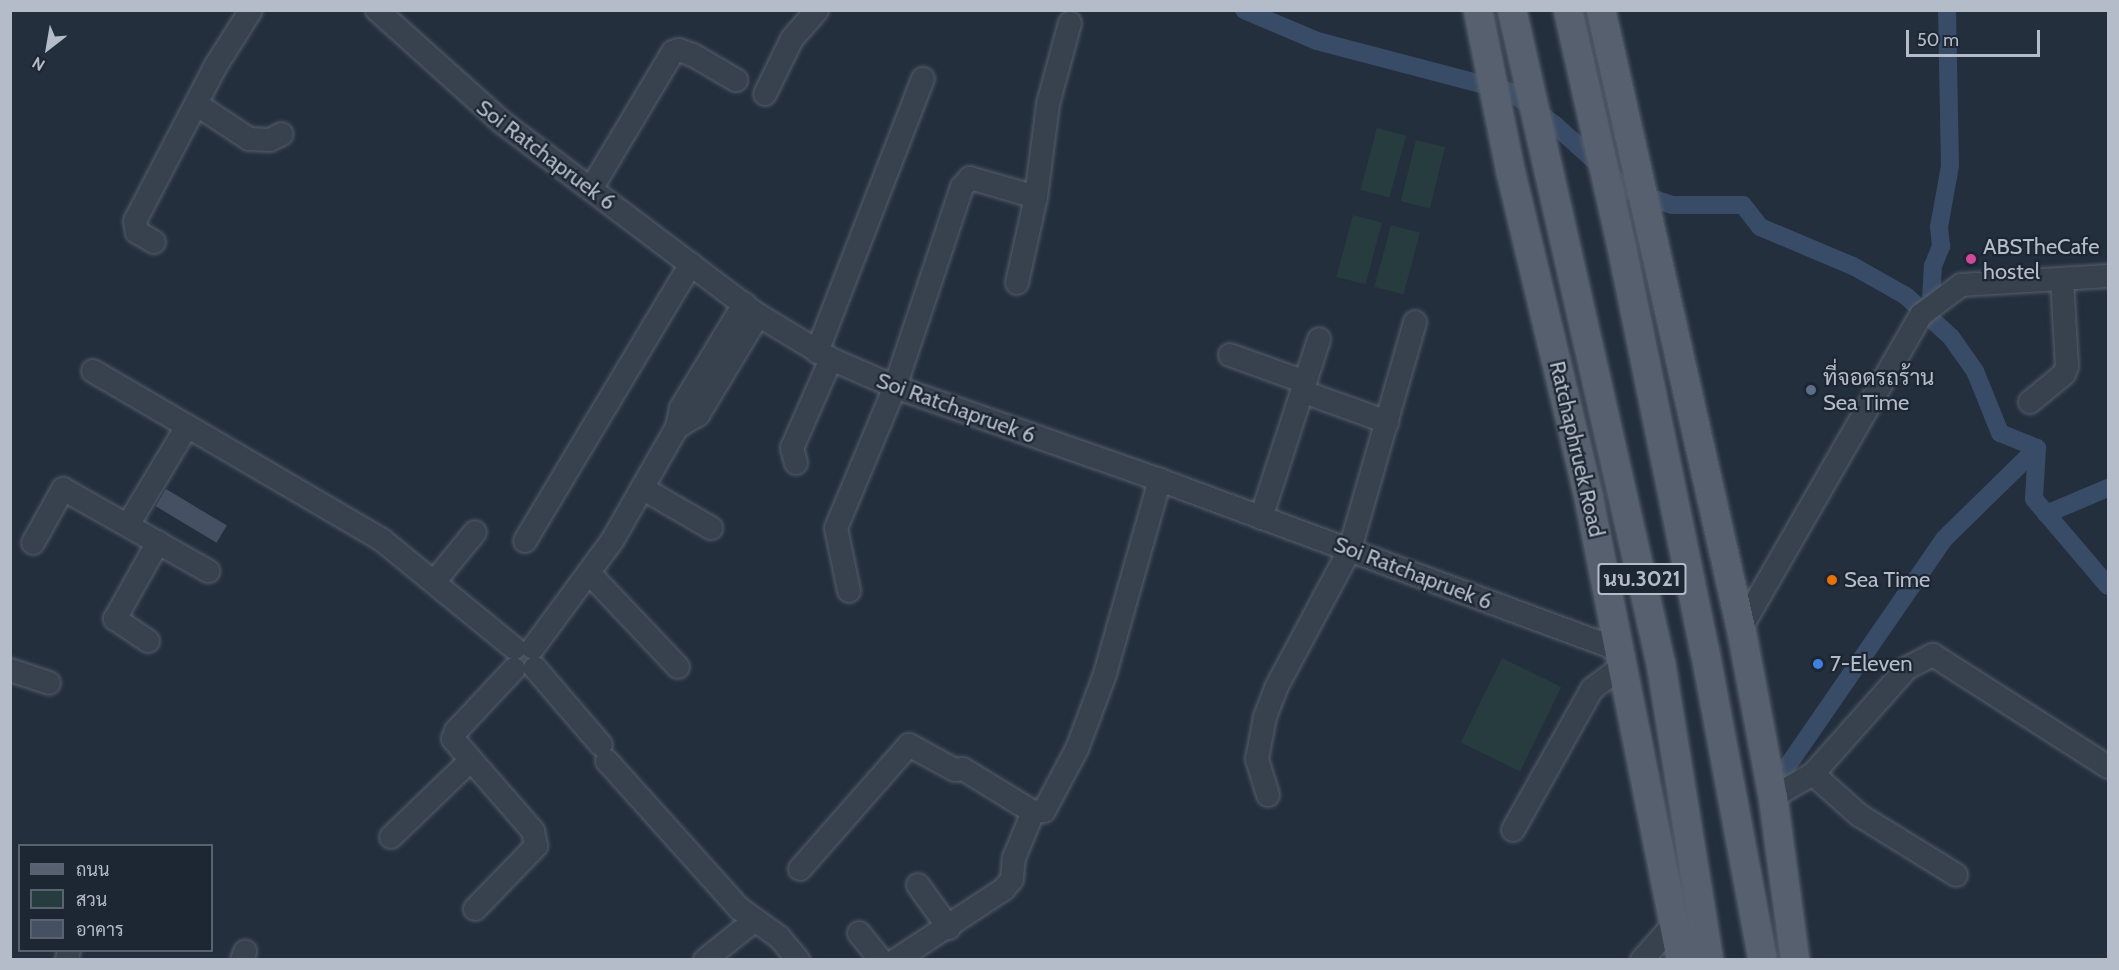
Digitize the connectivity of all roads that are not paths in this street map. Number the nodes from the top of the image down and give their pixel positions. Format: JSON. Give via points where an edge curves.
{"nodes":[{"id":1,"x":251,"y":10,"type":"edge"},
{"id":2,"x":377,"y":10,"type":"edge"},
{"id":3,"x":818,"y":10,"type":"edge"},
{"id":4,"x":1478,"y":10,"type":"edge"},
{"id":5,"x":1512,"y":10,"type":"edge"},
{"id":6,"x":1568,"y":10,"type":"edge"},
{"id":7,"x":1601,"y":10,"type":"edge"},
{"id":8,"x":1071,"y":22,"type":"dead end"},
{"id":9,"x":923,"y":79,"type":"dead end"},
{"id":10,"x":736,"y":81,"type":"dead end"},
{"id":11,"x":765,"y":94,"type":"dead end"},
{"id":12,"x":196,"y":104,"type":"junction"},
{"id":13,"x":282,"y":134,"type":"dead end"},
{"id":14,"x":591,"y":189,"type":"junction"},
{"id":15,"x":1036,"y":197,"type":"junction"},
{"id":16,"x":154,"y":242,"type":"dead end"},
{"id":17,"x":691,"y":264,"type":"junction"},
{"id":18,"x":2109,"y":276,"type":"edge"},
{"id":19,"x":2062,"y":280,"type":"junction"},
{"id":20,"x":1017,"y":283,"type":"dead end"},
{"id":21,"x":751,"y":309,"type":"junction"},
{"id":22,"x":1415,"y":322,"type":"dead end"},
{"id":23,"x":1319,"y":339,"type":"dead end"},
{"id":24,"x":1230,"y":355,"type":"dead end"},
{"id":25,"x":824,"y":356,"type":"junction"},
{"id":26,"x":93,"y":371,"type":"dead end"},
{"id":27,"x":895,"y":387,"type":"junction"},
{"id":28,"x":1310,"y":389,"type":"junction"},
{"id":29,"x":2030,"y":402,"type":"dead end"},
{"id":30,"x":1387,"y":422,"type":"junction"},
{"id":31,"x":186,"y":428,"type":"junction"},
{"id":32,"x":796,"y":463,"type":"dead end"},
{"id":33,"x":1160,"y":480,"type":"junction"},
{"id":34,"x":642,"y":488,"type":"junction"},
{"id":35,"x":1261,"y":518,"type":"junction"},
{"id":36,"x":128,"y":525,"type":"junction"},
{"id":37,"x":711,"y":528,"type":"dead end"},
{"id":38,"x":475,"y":532,"type":"dead end"},
{"id":39,"x":525,"y":541,"type":"dead end"},
{"id":40,"x":158,"y":542,"type":"junction"},
{"id":41,"x":33,"y":543,"type":"dead end"},
{"id":42,"x":1350,"y":549,"type":"junction"},
{"id":43,"x":208,"y":571,"type":"dead end"},
{"id":44,"x":590,"y":574,"type":"junction"},
{"id":45,"x":435,"y":581,"type":"junction"},
{"id":46,"x":849,"y":591,"type":"dead end"},
{"id":47,"x":1741,"y":628,"type":"junction"},
{"id":48,"x":148,"y":641,"type":"dead end"},
{"id":49,"x":524,"y":658,"type":"junction"},
{"id":50,"x":1623,"y":658,"type":"junction"},
{"id":51,"x":678,"y":667,"type":"dead end"},
{"id":52,"x":10,"y":670,"type":"edge"},
{"id":53,"x":49,"y":683,"type":"dead end"},
{"id":54,"x":470,"y":761,"type":"junction"},
{"id":55,"x":2109,"y":766,"type":"edge"},
{"id":56,"x":1813,"y":774,"type":"junction"},
{"id":57,"x":1268,"y":795,"type":"dead end"},
{"id":58,"x":1773,"y":796,"type":"junction"},
{"id":59,"x":1033,"y":812,"type":"junction"},
{"id":60,"x":1513,"y":830,"type":"dead end"},
{"id":61,"x":391,"y":837,"type":"dead end"},
{"id":62,"x":800,"y":869,"type":"dead end"},
{"id":63,"x":1956,"y":875,"type":"dead end"},
{"id":64,"x":918,"y":885,"type":"dead end"},
{"id":65,"x":474,"y":909,"type":"dead end"},
{"id":66,"x":754,"y":920,"type":"junction"},
{"id":67,"x":1674,"y":924,"type":"junction"},
{"id":68,"x":949,"y":928,"type":"junction"},
{"id":69,"x":859,"y":933,"type":"dead end"},
{"id":70,"x":925,"y":952,"type":"edge"},
{"id":71,"x":705,"y":960,"type":"edge"},
{"id":72,"x":798,"y":960,"type":"edge"},
{"id":73,"x":881,"y":960,"type":"edge"},
{"id":74,"x":896,"y":960,"type":"edge"},
{"id":75,"x":1642,"y":960,"type":"edge"},
{"id":76,"x":1681,"y":960,"type":"edge"},
{"id":77,"x":1708,"y":960,"type":"edge"},
{"id":78,"x":1763,"y":960,"type":"edge"},
{"id":79,"x":1796,"y":960,"type":"edge"}],
"edges":[{"from":1,"to":12,"type":"street"},
{"from":2,"to":14,"type":"street","name":"Soi Ratchapruek 6","via":[[467,94]]},
{"from":3,"to":11,"type":"street","via":[[792,39]]},
{"from":4,"to":50,"type":"main road","name":"Ratchaphruek Road","number":"นบ.3021","via":[[1511,173]]},
{"from":5,"to":77,"type":"main road","name":"Ratchaphruek Road","number":"นบ.3021","via":[[1661,664]]},
{"from":6,"to":78,"type":"main road","number":"นบ.3021","via":[[1622,248],[1729,772]]},
{"from":7,"to":47,"type":"main road"},
{"from":8,"to":15,"type":"street","via":[[1048,104]]},
{"from":9,"to":25,"type":"street"},
{"from":10,"to":14,"type":"street","via":[[693,55],[673,52]]},
{"from":12,"to":13,"type":"street","via":[[249,139],[270,140]]},
{"from":12,"to":16,"type":"street","via":[[135,221],[137,232]]},
{"from":14,"to":17,"type":"street","name":"Soi Ratchapruek 6"},
{"from":15,"to":20,"type":"street"},
{"from":15,"to":27,"type":"street","via":[[970,178],[965,182]]},
{"from":17,"to":21,"type":"street","name":"Soi Ratchapruek 6"},
{"from":17,"to":39,"type":"street"},
{"from":18,"to":19,"type":"street"},
{"from":19,"to":29,"type":"street","via":[[2067,366],[2064,374]]},
{"from":19,"to":47,"type":"street","via":[[1970,285],[1951,290],[1921,315]]},
{"from":21,"to":25,"type":"street","name":"Soi Ratchapruek 6"},
{"from":21,"to":34,"type":"street","via":[[681,408],[677,428]]},
{"from":22,"to":30,"type":"street"},
{"from":23,"to":28,"type":"street"},
{"from":24,"to":28,"type":"street"},
{"from":25,"to":27,"type":"street","name":"Soi Ratchapruek 6"},
{"from":25,"to":32,"type":"street","via":[[792,448]]},
{"from":26,"to":31,"type":"street"},
{"from":27,"to":33,"type":"street","name":"Soi Ratchapruek 6"},
{"from":27,"to":46,"type":"street","via":[[836,528]]},
{"from":28,"to":30,"type":"street"},
{"from":28,"to":35,"type":"street"},
{"from":30,"to":42,"type":"street"},
{"from":31,"to":36,"type":"street"},
{"from":31,"to":45,"type":"street","via":[[382,540]]},
{"from":33,"to":35,"type":"street","name":"Soi Ratchapruek 6"},
{"from":33,"to":59,"type":"street","via":[[1133,583],[1077,749],[1047,807],[1042,812]]},
{"from":34,"to":37,"type":"street"},
{"from":34,"to":44,"type":"street"},
{"from":35,"to":42,"type":"street","name":"Soi Ratchapruek 6"},
{"from":36,"to":40,"type":"street"},
{"from":36,"to":41,"type":"street","via":[[63,489]]},
{"from":38,"to":45,"type":"street"},
{"from":40,"to":43,"type":"street"},
{"from":40,"to":48,"type":"street","via":[[115,619]]},
{"from":42,"to":50,"type":"street","name":"Soi Ratchapruek 6"},
{"from":42,"to":57,"type":"street","via":[[1277,686],[1265,717],[1257,759]]},
{"from":44,"to":49,"type":"street"},
{"from":44,"to":51,"type":"street"},
{"from":45,"to":49,"type":"street"},
{"from":47,"to":58,"type":"main road"},
{"from":49,"to":54,"type":"street","via":[[456,732],[453,739]]},
{"from":49,"to":66,"type":"street","via":[[740,909]]},
{"from":50,"to":60,"type":"street","via":[[1592,689]]},
{"from":50,"to":67,"type":"main road","name":"Ratchaphruek Road","number":"นบ.3021"},
{"from":52,"to":53,"type":"street"},
{"from":54,"to":61,"type":"street"},
{"from":54,"to":65,"type":"street","via":[[536,838],[532,851]]},
{"from":55,"to":56,"type":"street","via":[[1933,655],[1907,668]]},
{"from":56,"to":58,"type":"street"},
{"from":56,"to":63,"type":"street","via":[[1859,815]]},
{"from":58,"to":79,"type":"main road"},
{"from":59,"to":62,"type":"street","via":[[963,769],[955,770],[909,745]]},
{"from":59,"to":68,"type":"street","via":[[1014,858],[1012,879]]},
{"from":64,"to":68,"type":"street"},
{"from":66,"to":71,"type":"street"},
{"from":66,"to":72,"type":"street","via":[[779,937]]},
{"from":67,"to":75,"type":"street"},
{"from":67,"to":76,"type":"main road","name":"Ratchaphruek Road","number":"นบ.3021"},
{"from":68,"to":70,"type":"street"},
{"from":69,"to":73,"type":"street"},
{"from":70,"to":74,"type":"street"}]}
